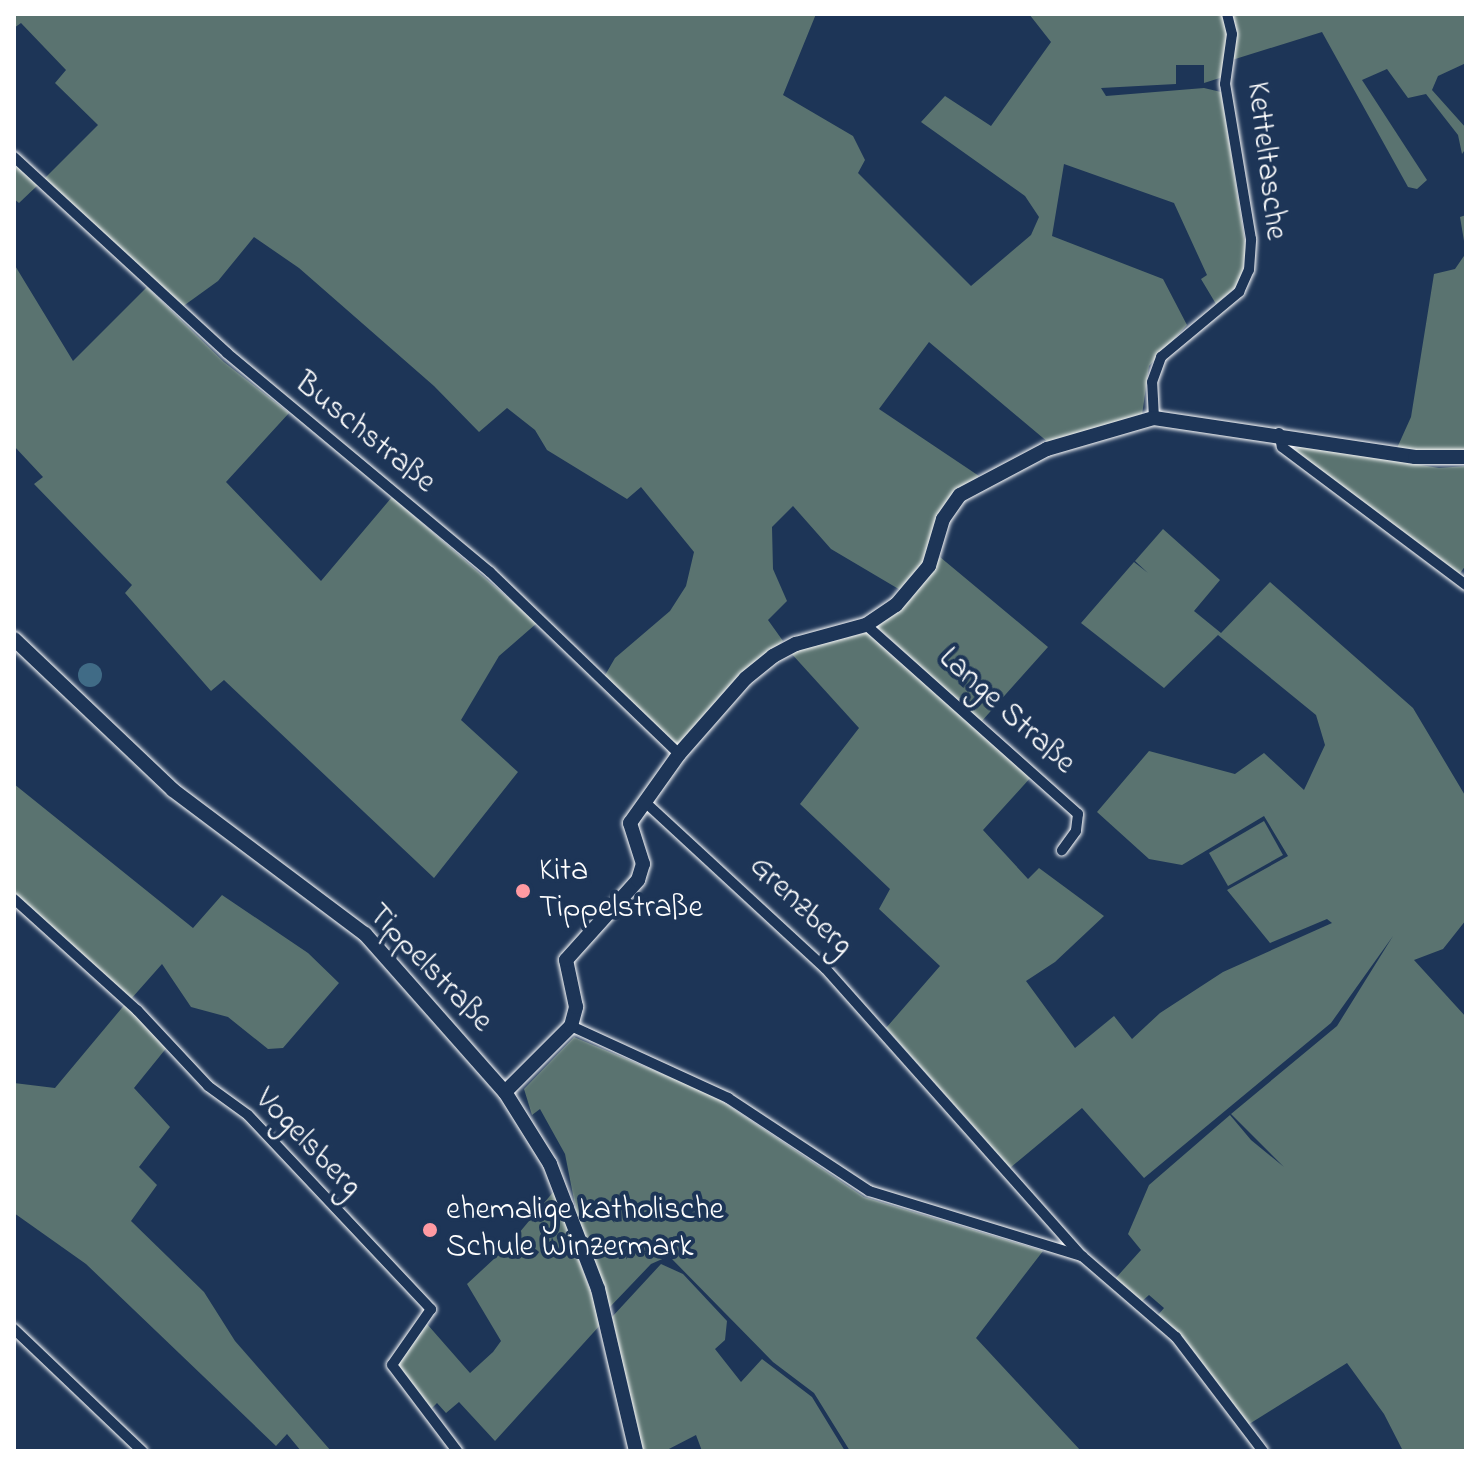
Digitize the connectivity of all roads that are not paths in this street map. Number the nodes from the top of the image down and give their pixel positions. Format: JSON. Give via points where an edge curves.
{"nodes":[{"id":1,"x":1227,"y":14,"type":"edge"},
{"id":2,"x":14,"y":157,"type":"edge"},
{"id":3,"x":1154,"y":418,"type":"junction"},
{"id":4,"x":1279,"y":433,"type":"junction"},
{"id":5,"x":1466,"y":457,"type":"edge"},
{"id":6,"x":1466,"y":585,"type":"edge"},
{"id":7,"x":866,"y":625,"type":"junction"},
{"id":8,"x":14,"y":639,"type":"edge"},
{"id":9,"x":679,"y":754,"type":"junction"},
{"id":10,"x":645,"y":802,"type":"junction"},
{"id":11,"x":1062,"y":850,"type":"dead end"},
{"id":12,"x":14,"y":899,"type":"edge"},
{"id":13,"x":571,"y":1026,"type":"junction"},
{"id":14,"x":505,"y":1092,"type":"junction"},
{"id":15,"x":1082,"y":1256,"type":"junction"},
{"id":16,"x":14,"y":1329,"type":"edge"},
{"id":17,"x":142,"y":1451,"type":"edge"},
{"id":18,"x":457,"y":1451,"type":"edge"},
{"id":19,"x":636,"y":1451,"type":"edge"},
{"id":20,"x":1263,"y":1451,"type":"edge"}],
"edges":[{"from":1,"to":3,"type":"street","name":"Ketteltasche","via":[[1232,34],[1225,84],[1251,239],[1249,270],[1239,292],[1161,357],[1152,382]]},
{"from":2,"to":9,"type":"street","name":"Buschstraße","via":[[227,353],[490,572]]},
{"from":3,"to":4,"type":"street"},
{"from":3,"to":7,"type":"street","via":[[1047,449],[960,495],[943,519],[923,576],[896,605]]},
{"from":4,"to":5,"type":"street","via":[[1415,457]]},
{"from":4,"to":6,"type":"street","via":[[1282,447]]},
{"from":7,"to":9,"type":"street","via":[[796,644],[773,656],[746,678]]},
{"from":7,"to":11,"type":"street","name":"Lange Straße","via":[[1078,814],[1076,831]]},
{"from":8,"to":14,"type":"street","name":"Tippelstraße","via":[[173,790],[365,934]]},
{"from":9,"to":10,"type":"street"},
{"from":10,"to":13,"type":"street","via":[[630,827],[642,859],[641,875],[566,960],[576,1007]]},
{"from":10,"to":15,"type":"street","name":"Grenzberg","via":[[825,968]]},
{"from":12,"to":18,"type":"street","name":"Vogelsberg","via":[[137,1010],[208,1086],[248,1115],[431,1309],[392,1365]]},
{"from":13,"to":14,"type":"street"},
{"from":13,"to":15,"type":"street","name":"Grenzberg","via":[[720,1093],[869,1191]]},
{"from":14,"to":19,"type":"street","name":"Tippelstraße","via":[[550,1164],[589,1263]]},
{"from":15,"to":20,"type":"street","name":"Grenzberg","via":[[1176,1337]]},
{"from":16,"to":17,"type":"street"}]}
